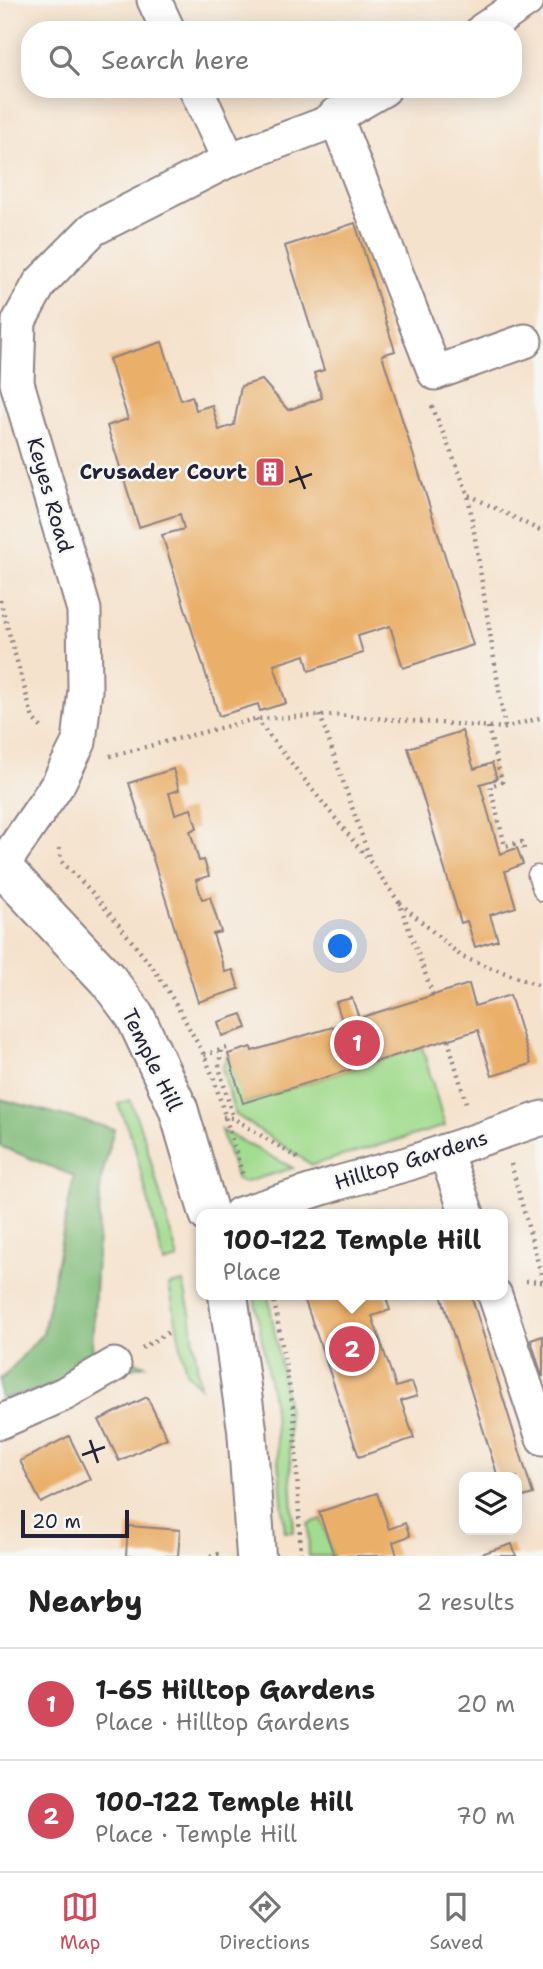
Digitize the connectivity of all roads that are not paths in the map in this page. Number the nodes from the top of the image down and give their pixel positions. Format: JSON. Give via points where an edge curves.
{"nodes":[{"id":1,"x":154,"y":0,"type":"edge"},
{"id":2,"x":527,"y":0,"type":"edge"},
{"id":3,"x":164,"y":21,"type":"edge"},
{"id":4,"x":497,"y":21,"type":"edge"},
{"id":5,"x":200,"y":98,"type":"edge"},
{"id":6,"x":368,"y":98,"type":"edge"},
{"id":7,"x":335,"y":116,"type":"junction"},
{"id":8,"x":229,"y":160,"type":"junction"},
{"id":9,"x":525,"y":341,"type":"dead end"},
{"id":10,"x":1,"y":865,"type":"edge"},
{"id":11,"x":543,"y":1118,"type":"edge"},
{"id":12,"x":445,"y":1151,"type":"junction"},
{"id":13,"x":208,"y":1209,"type":"edge"},
{"id":14,"x":256,"y":1209,"type":"edge"},
{"id":15,"x":465,"y":1209,"type":"edge"},
{"id":16,"x":229,"y":1300,"type":"edge"},
{"id":17,"x":497,"y":1300,"type":"edge"},
{"id":18,"x":114,"y":1365,"type":"dead end"},
{"id":19,"x":0,"y":1422,"type":"edge"},
{"id":20,"x":543,"y":1438,"type":"edge"},
{"id":21,"x":256,"y":1556,"type":"edge"}],
"edges":[{"from":1,"to":3,"type":"street"},
{"from":2,"to":4,"type":"street"},
{"from":5,"to":8,"type":"street"},
{"from":6,"to":7,"type":"street","name":"Keyes Road"},
{"from":7,"to":8,"type":"street","name":"Keyes Road"},
{"from":7,"to":9,"type":"street","via":[[435,373]]},
{"from":8,"to":10,"type":"street","name":"Keyes Road","via":[[93,229],[40,283],[19,321],[17,383],[84,610],[85,690],[79,742],[58,784]]},
{"from":10,"to":13,"type":"street","name":"Temple Hill","via":[[108,980],[135,1016],[178,1108]]},
{"from":11,"to":12,"type":"street","name":"Hilltop Gardens"},
{"from":12,"to":14,"type":"street","name":"Hilltop Gardens"},
{"from":12,"to":15,"type":"street"},
{"from":16,"to":21,"type":"street","via":[[247,1429]]},
{"from":17,"to":20,"type":"street"},
{"from":18,"to":19,"type":"street","via":[[64,1394]]}]}
